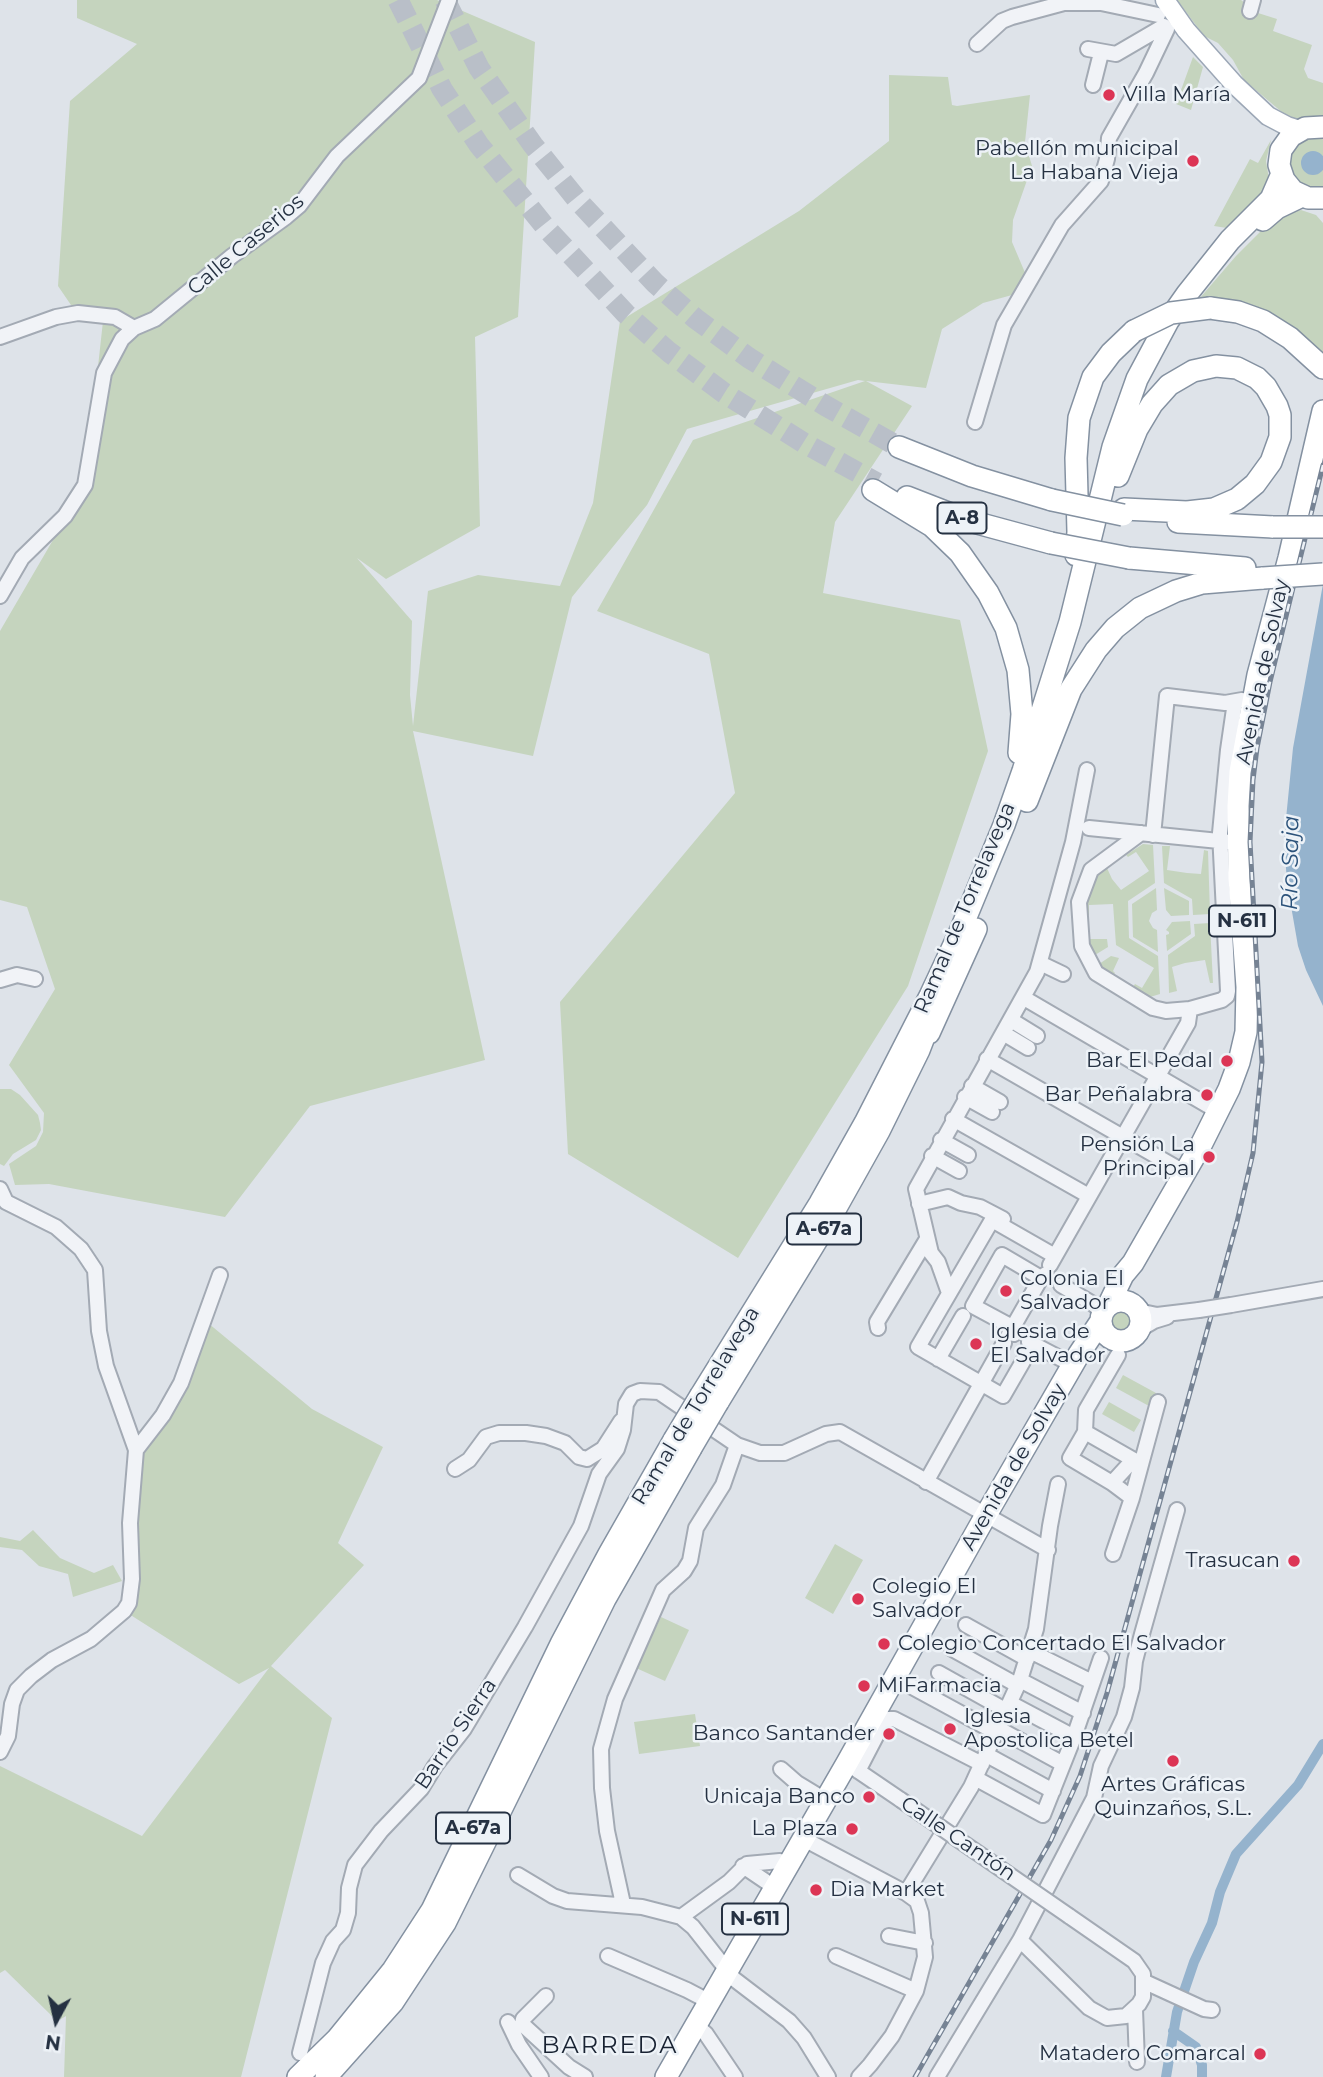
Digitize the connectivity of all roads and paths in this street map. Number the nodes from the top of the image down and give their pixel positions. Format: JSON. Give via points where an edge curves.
{"nodes":[{"id":1,"x":449,"y":0,"type":"edge"},
{"id":2,"x":1158,"y":0,"type":"edge"},
{"id":3,"x":1163,"y":18,"type":"edge"},
{"id":4,"x":1186,"y":30,"type":"junction"},
{"id":5,"x":977,"y":44,"type":"dead end"},
{"id":6,"x":1093,"y":85,"type":"dead end"},
{"id":7,"x":1268,"y":116,"type":"junction"},
{"id":8,"x":1323,"y":127,"type":"edge"},
{"id":9,"x":1300,"y":130,"type":"junction"},
{"id":10,"x":1284,"y":145,"type":"junction"},
{"id":11,"x":1282,"y":176,"type":"junction"},
{"id":12,"x":1315,"y":201,"type":"edge"},
{"id":13,"x":134,"y":328,"type":"junction"},
{"id":14,"x":0,"y":337,"type":"edge"},
{"id":15,"x":1318,"y":363,"type":"edge"},
{"id":16,"x":1323,"y":411,"type":"edge"},
{"id":17,"x":975,"y":422,"type":"dead end"},
{"id":18,"x":899,"y":447,"type":"tunnel mouth"},
{"id":19,"x":1119,"y":508,"type":"junction"},
{"id":20,"x":1323,"y":527,"type":"edge"},
{"id":21,"x":1323,"y":571,"type":"edge"},
{"id":22,"x":1265,"y":574,"type":"junction"},
{"id":23,"x":0,"y":596,"type":"edge"},
{"id":24,"x":1060,"y":647,"type":"junction"},
{"id":25,"x":1244,"y":699,"type":"junction"},
{"id":26,"x":1087,"y":770,"type":"dead end"},
{"id":27,"x":1089,"y":828,"type":"dead end"},
{"id":28,"x":1147,"y":834,"type":"junction"},
{"id":29,"x":1229,"y":842,"type":"junction"},
{"id":30,"x":1040,"y":963,"type":"junction"},
{"id":31,"x":1063,"y":974,"type":"dead end"},
{"id":32,"x":35,"y":979,"type":"dead end"},
{"id":33,"x":0,"y":980,"type":"edge"},
{"id":34,"x":1024,"y":998,"type":"junction"},
{"id":35,"x":1190,"y":1009,"type":"junction"},
{"id":36,"x":1011,"y":1020,"type":"junction"},
{"id":37,"x":1003,"y":1033,"type":"junction"},
{"id":38,"x":919,"y":1050,"type":"junction"},
{"id":39,"x":987,"y":1059,"type":"junction"},
{"id":40,"x":1158,"y":1077,"type":"junction"},
{"id":41,"x":968,"y":1091,"type":"junction"},
{"id":42,"x":996,"y":1107,"type":"dead end"},
{"id":43,"x":1219,"y":1112,"type":"junction"},
{"id":44,"x":953,"y":1119,"type":"junction"},
{"id":45,"x":864,"y":1123,"type":"junction"},
{"id":46,"x":1123,"y":1137,"type":"junction"},
{"id":47,"x":941,"y":1140,"type":"junction"},
{"id":48,"x":968,"y":1155,"type":"dead end"},
{"id":49,"x":932,"y":1156,"type":"junction"},
{"id":50,"x":959,"y":1171,"type":"dead end"},
{"id":51,"x":1184,"y":1172,"type":"junction"},
{"id":52,"x":1,"y":1193,"type":"edge"},
{"id":53,"x":1089,"y":1196,"type":"junction"},
{"id":54,"x":919,"y":1204,"type":"junction"},
{"id":55,"x":927,"y":1239,"type":"junction"},
{"id":56,"x":1133,"y":1263,"type":"junction"},
{"id":57,"x":1049,"y":1268,"type":"junction"},
{"id":58,"x":220,"y":1275,"type":"dead end"},
{"id":59,"x":1061,"y":1285,"type":"dead end"},
{"id":60,"x":1323,"y":1289,"type":"edge"},
{"id":61,"x":948,"y":1293,"type":"junction"},
{"id":62,"x":966,"y":1309,"type":"dead end"},
{"id":63,"x":1104,"y":1313,"type":"junction"},
{"id":64,"x":1135,"y":1315,"type":"junction"},
{"id":65,"x":878,"y":1328,"type":"dead end"},
{"id":66,"x":1010,"y":1334,"type":"junction"},
{"id":67,"x":1116,"y":1347,"type":"junction"},
{"id":68,"x":938,"y":1359,"type":"junction"},
{"id":69,"x":1076,"y":1360,"type":"junction"},
{"id":70,"x":982,"y":1384,"type":"junction"},
{"id":71,"x":709,"y":1399,"type":"junction"},
{"id":72,"x":1158,"y":1402,"type":"dead end"},
{"id":73,"x":625,"y":1414,"type":"junction"},
{"id":74,"x":1085,"y":1432,"type":"junction"},
{"id":75,"x":682,"y":1444,"type":"junction"},
{"id":76,"x":737,"y":1445,"type":"junction"},
{"id":77,"x":136,"y":1450,"type":"junction"},
{"id":78,"x":1137,"y":1462,"type":"junction"},
{"id":79,"x":455,"y":1469,"type":"dead end"},
{"id":80,"x":926,"y":1482,"type":"junction"},
{"id":81,"x":1112,"y":1483,"type":"junction"},
{"id":82,"x":1058,"y":1484,"type":"dead end"},
{"id":83,"x":1132,"y":1498,"type":"junction"},
{"id":84,"x":1177,"y":1510,"type":"dead end"},
{"id":85,"x":986,"y":1515,"type":"junction"},
{"id":86,"x":1048,"y":1550,"type":"junction"},
{"id":87,"x":1113,"y":1554,"type":"dead end"},
{"id":88,"x":965,"y":1625,"type":"dead end"},
{"id":89,"x":952,"y":1649,"type":"dead end"},
{"id":90,"x":1028,"y":1655,"type":"junction"},
{"id":91,"x":1101,"y":1658,"type":"dead end"},
{"id":92,"x":939,"y":1674,"type":"dead end"},
{"id":93,"x":894,"y":1676,"type":"junction"},
{"id":94,"x":1092,"y":1682,"type":"junction"},
{"id":95,"x":1018,"y":1683,"type":"junction"},
{"id":96,"x":1009,"y":1707,"type":"junction"},
{"id":97,"x":1083,"y":1713,"type":"junction"},
{"id":98,"x":998,"y":1731,"type":"junction"},
{"id":99,"x":1074,"y":1737,"type":"junction"},
{"id":100,"x":0,"y":1752,"type":"edge"},
{"id":101,"x":984,"y":1760,"type":"junction"},
{"id":102,"x":1063,"y":1764,"type":"junction"},
{"id":103,"x":853,"y":1767,"type":"junction"},
{"id":104,"x":781,"y":1769,"type":"dead end"},
{"id":105,"x":975,"y":1778,"type":"junction"},
{"id":106,"x":1053,"y":1791,"type":"junction"},
{"id":107,"x":825,"y":1800,"type":"junction"},
{"id":108,"x":802,"y":1838,"type":"junction"},
{"id":109,"x":787,"y":1865,"type":"junction"},
{"id":110,"x":743,"y":1867,"type":"junction"},
{"id":111,"x":518,"y":1875,"type":"dead end"},
{"id":112,"x":774,"y":1887,"type":"junction"},
{"id":113,"x":906,"y":1893,"type":"junction"},
{"id":114,"x":623,"y":1904,"type":"junction"},
{"id":115,"x":681,"y":1917,"type":"junction"},
{"id":116,"x":889,"y":1936,"type":"dead end"},
{"id":117,"x":1020,"y":1940,"type":"junction"},
{"id":118,"x":925,"y":1944,"type":"junction"},
{"id":119,"x":608,"y":1956,"type":"dead end"},
{"id":120,"x":835,"y":1956,"type":"dead end"},
{"id":121,"x":726,"y":1969,"type":"junction"},
{"id":122,"x":1145,"y":1982,"type":"junction"},
{"id":123,"x":916,"y":1991,"type":"junction"},
{"id":124,"x":546,"y":1996,"type":"dead end"},
{"id":125,"x":708,"y":2001,"type":"junction"},
{"id":126,"x":1135,"y":2009,"type":"junction"},
{"id":127,"x":1208,"y":2009,"type":"dead end"},
{"id":128,"x":508,"y":2022,"type":"dead end"},
{"id":129,"x":695,"y":2024,"type":"junction"},
{"id":130,"x":300,"y":2053,"type":"dead end"},
{"id":131,"x":1137,"y":2062,"type":"dead end"},
{"id":132,"x":298,"y":2077,"type":"edge"},
{"id":133,"x":326,"y":2077,"type":"edge"},
{"id":134,"x":541,"y":2077,"type":"edge"},
{"id":135,"x":585,"y":2077,"type":"edge"},
{"id":136,"x":666,"y":2077,"type":"edge"},
{"id":137,"x":735,"y":2077,"type":"edge"},
{"id":138,"x":828,"y":2077,"type":"edge"},
{"id":139,"x":859,"y":2077,"type":"edge"},
{"id":140,"x":937,"y":2077,"type":"edge"}],
"edges":[{"from":1,"to":13,"type":"street","name":"Calle Caserios","via":[[419,78],[337,156],[299,205],[155,319]]},
{"from":2,"to":3,"type":"street"},
{"from":3,"to":4,"type":"main road"},
{"from":3,"to":4,"type":"street","via":[[1178,32]]},
{"from":3,"to":5,"type":"street","via":[[1101,3],[1064,3],[1012,16]]},
{"from":3,"to":6,"type":"street","via":[[1116,54],[1094,51]]},
{"from":3,"to":17,"type":"street","via":[[1146,73],[1109,138],[1101,181],[1062,225],[1004,325]]},
{"from":4,"to":7,"type":"main road"},
{"from":7,"to":9,"type":"main road"},
{"from":7,"to":10,"type":"main road"},
{"from":8,"to":9,"type":"highway"},
{"from":9,"to":10,"type":"highway"},
{"from":10,"to":11,"type":"highway","via":[[1279,160]]},
{"from":11,"to":12,"type":"highway","via":[[1290,188]]},
{"from":11,"to":24,"type":"highway","via":[[1271,199],[1230,240],[1187,294],[1137,379],[1113,447]]},
{"from":12,"to":19,"type":"highway","via":[[1277,208],[1207,281],[1179,320],[1125,431]]},
{"from":13,"to":14,"type":"street","via":[[116,317],[78,313]]},
{"from":13,"to":23,"type":"street","name":"Calle Caserios","via":[[122,339],[104,373],[85,485],[65,516],[22,558]]},
{"from":15,"to":24,"type":"highway","bridge":true,"via":[[1262,321],[1210,308],[1171,313],[1134,331],[1116,346],[1093,377],[1079,418],[1078,532]]},
{"from":16,"to":25,"type":"highway","name":"Avenida de Solvay","number":"N-611","via":[[1289,558]]},
{"from":18,"to":19,"type":"highway","number":"A-8","bridge":true,"via":[[972,476],[1052,500]]},
{"from":19,"to":19,"type":"highway","via":[[1144,415],[1179,377],[1226,366],[1248,373],[1266,387],[1280,415],[1279,437],[1271,462],[1237,499],[1214,509],[1175,513]]},
{"from":19,"to":20,"type":"highway","number":"A-8","bridge":true,"via":[[1192,524]]},
{"from":19,"to":38,"type":"highway","name":"Ramal de Torrelavega","number":"A-67a","via":[[1083,602],[1044,736],[1003,852]]},
{"from":21,"to":22,"type":"highway","bridge":true},
{"from":22,"to":38,"type":"highway","via":[[1202,583],[1163,596],[1126,618],[1096,650],[1066,701],[996,883]]},
{"from":22,"to":45,"type":"highway","number":"A-8","bridge":true,"via":[[1129,558],[1051,543],[966,520],[875,486],[932,526],[960,553],[988,593],[1013,649],[1022,714],[1018,759],[995,833],[943,959]]},
{"from":24,"to":45,"type":"highway","name":"Ramal de Torrelavega","number":"A-67a","via":[[1004,825],[930,996]]},
{"from":25,"to":28,"type":"street","via":[[1225,703],[1167,696]]},
{"from":25,"to":29,"type":"highway","name":"Avenida de Solvay","number":"N-611","via":[[1240,772]]},
{"from":26,"to":30,"type":"street"},
{"from":27,"to":28,"type":"street"},
{"from":28,"to":29,"type":"street"},
{"from":28,"to":35,"type":"street","via":[[1091,870],[1079,902],[1082,946],[1096,973],[1153,1008]]},
{"from":29,"to":35,"type":"street","via":[[1228,994]]},
{"from":29,"to":43,"type":"highway","name":"Avenida de Solvay","number":"N-611","via":[[1247,987],[1246,1032]]},
{"from":30,"to":31,"type":"street"},
{"from":30,"to":34,"type":"street"},
{"from":32,"to":33,"type":"street","via":[[17,975]]},
{"from":34,"to":36,"type":"street"},
{"from":34,"to":40,"type":"street"},
{"from":35,"to":40,"type":"street","via":[[1188,1023]]},
{"from":36,"to":37,"type":"street"},
{"from":36,"to":37,"type":"street","via":[[1033,1042]]},
{"from":37,"to":39,"type":"street"},
{"from":38,"to":71,"type":"highway","name":"Ramal de Torrelavega","number":"A-67a","via":[[832,1215]]},
{"from":39,"to":41,"type":"street"},
{"from":39,"to":46,"type":"street"},
{"from":40,"to":43,"type":"street"},
{"from":40,"to":46,"type":"street"},
{"from":41,"to":42,"type":"street"},
{"from":41,"to":44,"type":"street"},
{"from":43,"to":51,"type":"highway","name":"Avenida de Solvay","number":"N-611"},
{"from":44,"to":47,"type":"street"},
{"from":44,"to":53,"type":"street"},
{"from":45,"to":71,"type":"highway","name":"Ramal de Torrelavega","number":"A-67a"},
{"from":46,"to":51,"type":"street"},
{"from":46,"to":53,"type":"street"},
{"from":47,"to":48,"type":"street"},
{"from":47,"to":49,"type":"street"},
{"from":49,"to":50,"type":"street"},
{"from":49,"to":54,"type":"street","via":[[916,1189]]},
{"from":51,"to":56,"type":"highway","name":"Avenida de Solvay","number":"N-611"},
{"from":52,"to":77,"type":"street","via":[[6,1202],[56,1227],[81,1249],[95,1270],[106,1366]]},
{"from":53,"to":57,"type":"street"},
{"from":54,"to":55,"type":"street"},
{"from":54,"to":57,"type":"street","via":[[948,1197],[980,1207]]},
{"from":55,"to":61,"type":"street"},
{"from":55,"to":65,"type":"street","via":[[877,1322]]},
{"from":56,"to":63,"type":"highway","name":"Avenida de Solvay","number":"N-611"},
{"from":56,"to":64,"type":"highway","name":"Avenida de Solvay","number":"N-611","via":[[1128,1280]]},
{"from":57,"to":61,"type":"street","via":[[992,1220]]},
{"from":57,"to":66,"type":"street"},
{"from":57,"to":66,"type":"street","via":[[1002,1255],[973,1306]]},
{"from":58,"to":77,"type":"street","via":[[181,1383]]},
{"from":59,"to":63,"type":"street"},
{"from":60,"to":64,"type":"street","bridge":true,"via":[[1175,1314]]},
{"from":61,"to":68,"type":"street","via":[[918,1347]]},
{"from":62,"to":68,"type":"street"},
{"from":63,"to":64,"type":"highway","via":[[1116,1301]]},
{"from":63,"to":67,"type":"highway","via":[[1105,1332]]},
{"from":63,"to":69,"type":"highway","name":"Avenida de Solvay","number":"N-611"},
{"from":64,"to":67,"type":"highway","via":[[1127,1339]]},
{"from":66,"to":70,"type":"street"},
{"from":67,"to":69,"type":"highway"},
{"from":67,"to":74,"type":"street","via":[[1086,1410]]},
{"from":68,"to":70,"type":"street"},
{"from":69,"to":70,"type":"street","via":[[1031,1343],[1003,1396]]},
{"from":69,"to":85,"type":"highway","name":"Avenida de Solvay","number":"N-611"},
{"from":70,"to":80,"type":"street"},
{"from":71,"to":75,"type":"highway","name":"Ramal de Torrelavega","number":"A-67a","bridge":true},
{"from":72,"to":78,"type":"street"},
{"from":73,"to":76,"type":"street","name":"Barrio Sierra","via":[[628,1398],[640,1391],[659,1392]]},
{"from":73,"to":79,"type":"street","name":"Barrio Sierra","via":[[603,1449],[587,1459],[558,1440],[499,1433],[486,1437],[469,1460]]},
{"from":73,"to":130,"type":"street","name":"Barrio Sierra","via":[[621,1442],[593,1487],[581,1526],[464,1729],[421,1789],[355,1865],[348,1913],[323,1963]]},
{"from":74,"to":78,"type":"street"},
{"from":74,"to":81,"type":"street","via":[[1070,1458]]},
{"from":75,"to":132,"type":"highway","name":"Ramal de Torrelavega","number":"A-67a","via":[[609,1554],[432,1910],[393,1970],[337,2039]]},
{"from":75,"to":133,"type":"highway","name":"Ramal de Torrelavega","number":"A-67a","via":[[445,1923],[393,2002]]},
{"from":76,"to":80,"type":"street","via":[[771,1455],[840,1432]]},
{"from":76,"to":114,"type":"street","via":[[723,1485],[696,1528],[690,1560],[663,1590],[615,1699],[601,1749],[607,1831]]},
{"from":77,"to":100,"type":"street","via":[[129,1603],[91,1639],[52,1660],[17,1690]]},
{"from":78,"to":81,"type":"street"},
{"from":78,"to":83,"type":"street"},
{"from":80,"to":85,"type":"street"},
{"from":81,"to":83,"type":"street"},
{"from":82,"to":86,"type":"street"},
{"from":83,"to":87,"type":"street"},
{"from":84,"to":117,"type":"street","via":[[1124,1717],[1101,1766],[1094,1798]]},
{"from":85,"to":86,"type":"street"},
{"from":85,"to":93,"type":"highway","name":"Avenida de Solvay","number":"N-611"},
{"from":86,"to":90,"type":"street"},
{"from":88,"to":90,"type":"street"},
{"from":89,"to":95,"type":"street"},
{"from":90,"to":94,"type":"street"},
{"from":90,"to":95,"type":"street"},
{"from":91,"to":94,"type":"street"},
{"from":92,"to":96,"type":"street"},
{"from":93,"to":98,"type":"street"},
{"from":93,"to":103,"type":"highway","name":"Avenida de Solvay","number":"N-611"},
{"from":94,"to":97,"type":"street"},
{"from":95,"to":96,"type":"street"},
{"from":95,"to":97,"type":"street"},
{"from":96,"to":98,"type":"street"},
{"from":96,"to":99,"type":"street"},
{"from":97,"to":99,"type":"street"},
{"from":98,"to":101,"type":"street"},
{"from":98,"to":102,"type":"street"},
{"from":99,"to":102,"type":"street"},
{"from":101,"to":103,"type":"street","name":"Avenida de Solvay","via":[[888,1719]]},
{"from":101,"to":105,"type":"street"},
{"from":101,"to":106,"type":"street"},
{"from":102,"to":106,"type":"street"},
{"from":103,"to":107,"type":"highway","name":"Avenida de Solvay","number":"N-611"},
{"from":103,"to":122,"type":"street","name":"Calle Cantón","bridge":true,"via":[[1134,1961]]},
{"from":104,"to":107,"type":"street"},
{"from":105,"to":106,"type":"street","via":[[1043,1815]]},
{"from":105,"to":113,"type":"street"},
{"from":107,"to":108,"type":"highway","name":"Avenida de Solvay","number":"N-611"},
{"from":108,"to":109,"type":"highway","name":"Avenida de Solvay","number":"N-611"},
{"from":108,"to":113,"type":"street"},
{"from":109,"to":110,"type":"street","via":[[774,1861]]},
{"from":109,"to":112,"type":"highway","name":"Avenida de Solvay","number":"N-611"},
{"from":110,"to":112,"type":"street"},
{"from":110,"to":115,"type":"street"},
{"from":111,"to":114,"type":"street","via":[[568,1901]]},
{"from":112,"to":121,"type":"highway","name":"Avenida de Solvay","number":"N-611"},
{"from":113,"to":118,"type":"street","via":[[917,1901]]},
{"from":114,"to":115,"type":"street"},
{"from":115,"to":121,"type":"street"},
{"from":116,"to":118,"type":"street"},
{"from":117,"to":126,"type":"street","via":[[1098,2015],[1116,2018]]},
{"from":117,"to":140,"type":"street"},
{"from":118,"to":123,"type":"street"},
{"from":119,"to":125,"type":"street"},
{"from":120,"to":123,"type":"street"},
{"from":121,"to":125,"type":"highway","name":"Avenida de Solvay","number":"N-611"},
{"from":121,"to":138,"type":"street","via":[[789,2021]]},
{"from":122,"to":126,"type":"street"},
{"from":122,"to":127,"type":"street"},
{"from":123,"to":139,"type":"street","via":[[892,2036]]},
{"from":124,"to":135,"type":"street","via":[[522,2024]]},
{"from":125,"to":129,"type":"highway","name":"Avenida de Solvay","number":"N-611"},
{"from":126,"to":131,"type":"street"},
{"from":128,"to":134,"type":"street"},
{"from":129,"to":136,"type":"highway","name":"Avenida de Solvay","number":"N-611"},
{"from":129,"to":137,"type":"street"}]}
